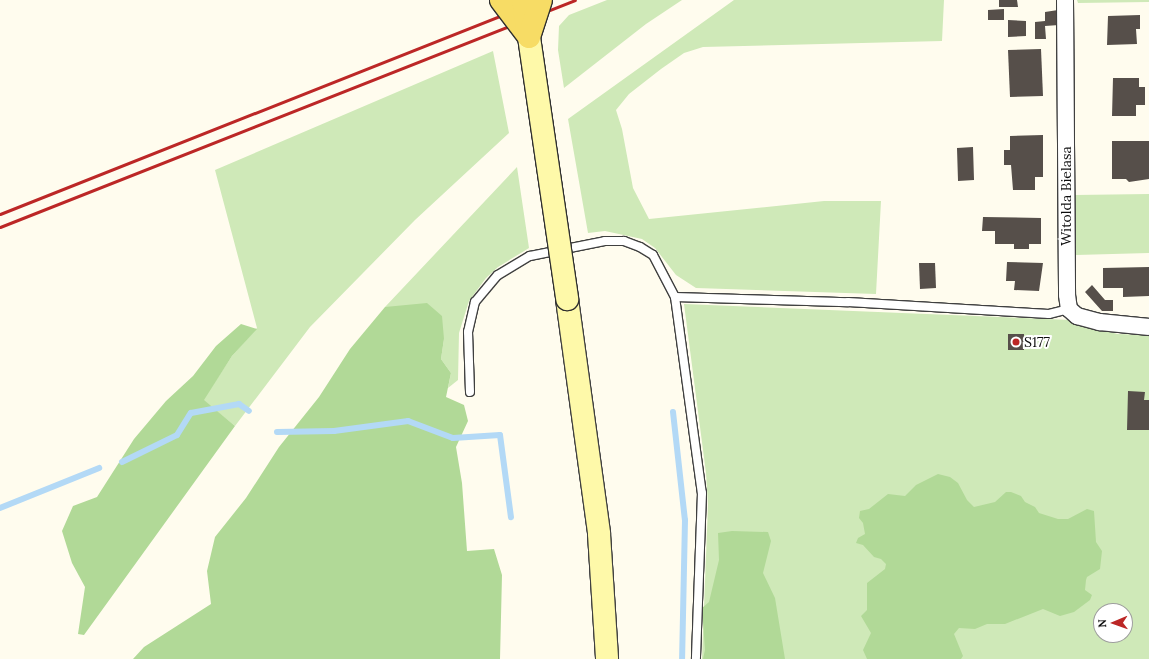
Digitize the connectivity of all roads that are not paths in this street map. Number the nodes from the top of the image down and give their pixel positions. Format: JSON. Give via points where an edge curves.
{"nodes":[{"id":1,"x":501,"y":0,"type":"edge"},
{"id":2,"x":523,"y":0,"type":"edge"},
{"id":3,"x":541,"y":0,"type":"edge"},
{"id":4,"x":1065,"y":0,"type":"edge"},
{"id":5,"x":529,"y":37,"type":"junction"},
{"id":6,"x":675,"y":297,"type":"junction"},
{"id":7,"x":1069,"y":309,"type":"junction"},
{"id":8,"x":1149,"y":327,"type":"edge"},
{"id":9,"x":470,"y":392,"type":"dead end"},
{"id":10,"x":607,"y":659,"type":"edge"},
{"id":11,"x":696,"y":659,"type":"edge"}],
"edges":[{"from":1,"to":5,"type":"main road","bridge":true},
{"from":2,"to":5,"type":"main road","bridge":true},
{"from":3,"to":5,"type":"main road","bridge":true},
{"from":4,"to":7,"type":"street","name":"Witolda Bielasa"},
{"from":5,"to":10,"type":"main road","bridge":true,"via":[[599,534]]},
{"from":6,"to":7,"type":"lane","via":[[848,302],[1042,314]]},
{"from":6,"to":9,"type":"lane","via":[[653,255],[640,246],[624,241],[588,243],[530,256],[498,275],[475,302],[468,332]]},
{"from":6,"to":11,"type":"lane","via":[[702,494]]},
{"from":7,"to":8,"type":"street","via":[[1077,316],[1100,322]]}]}
